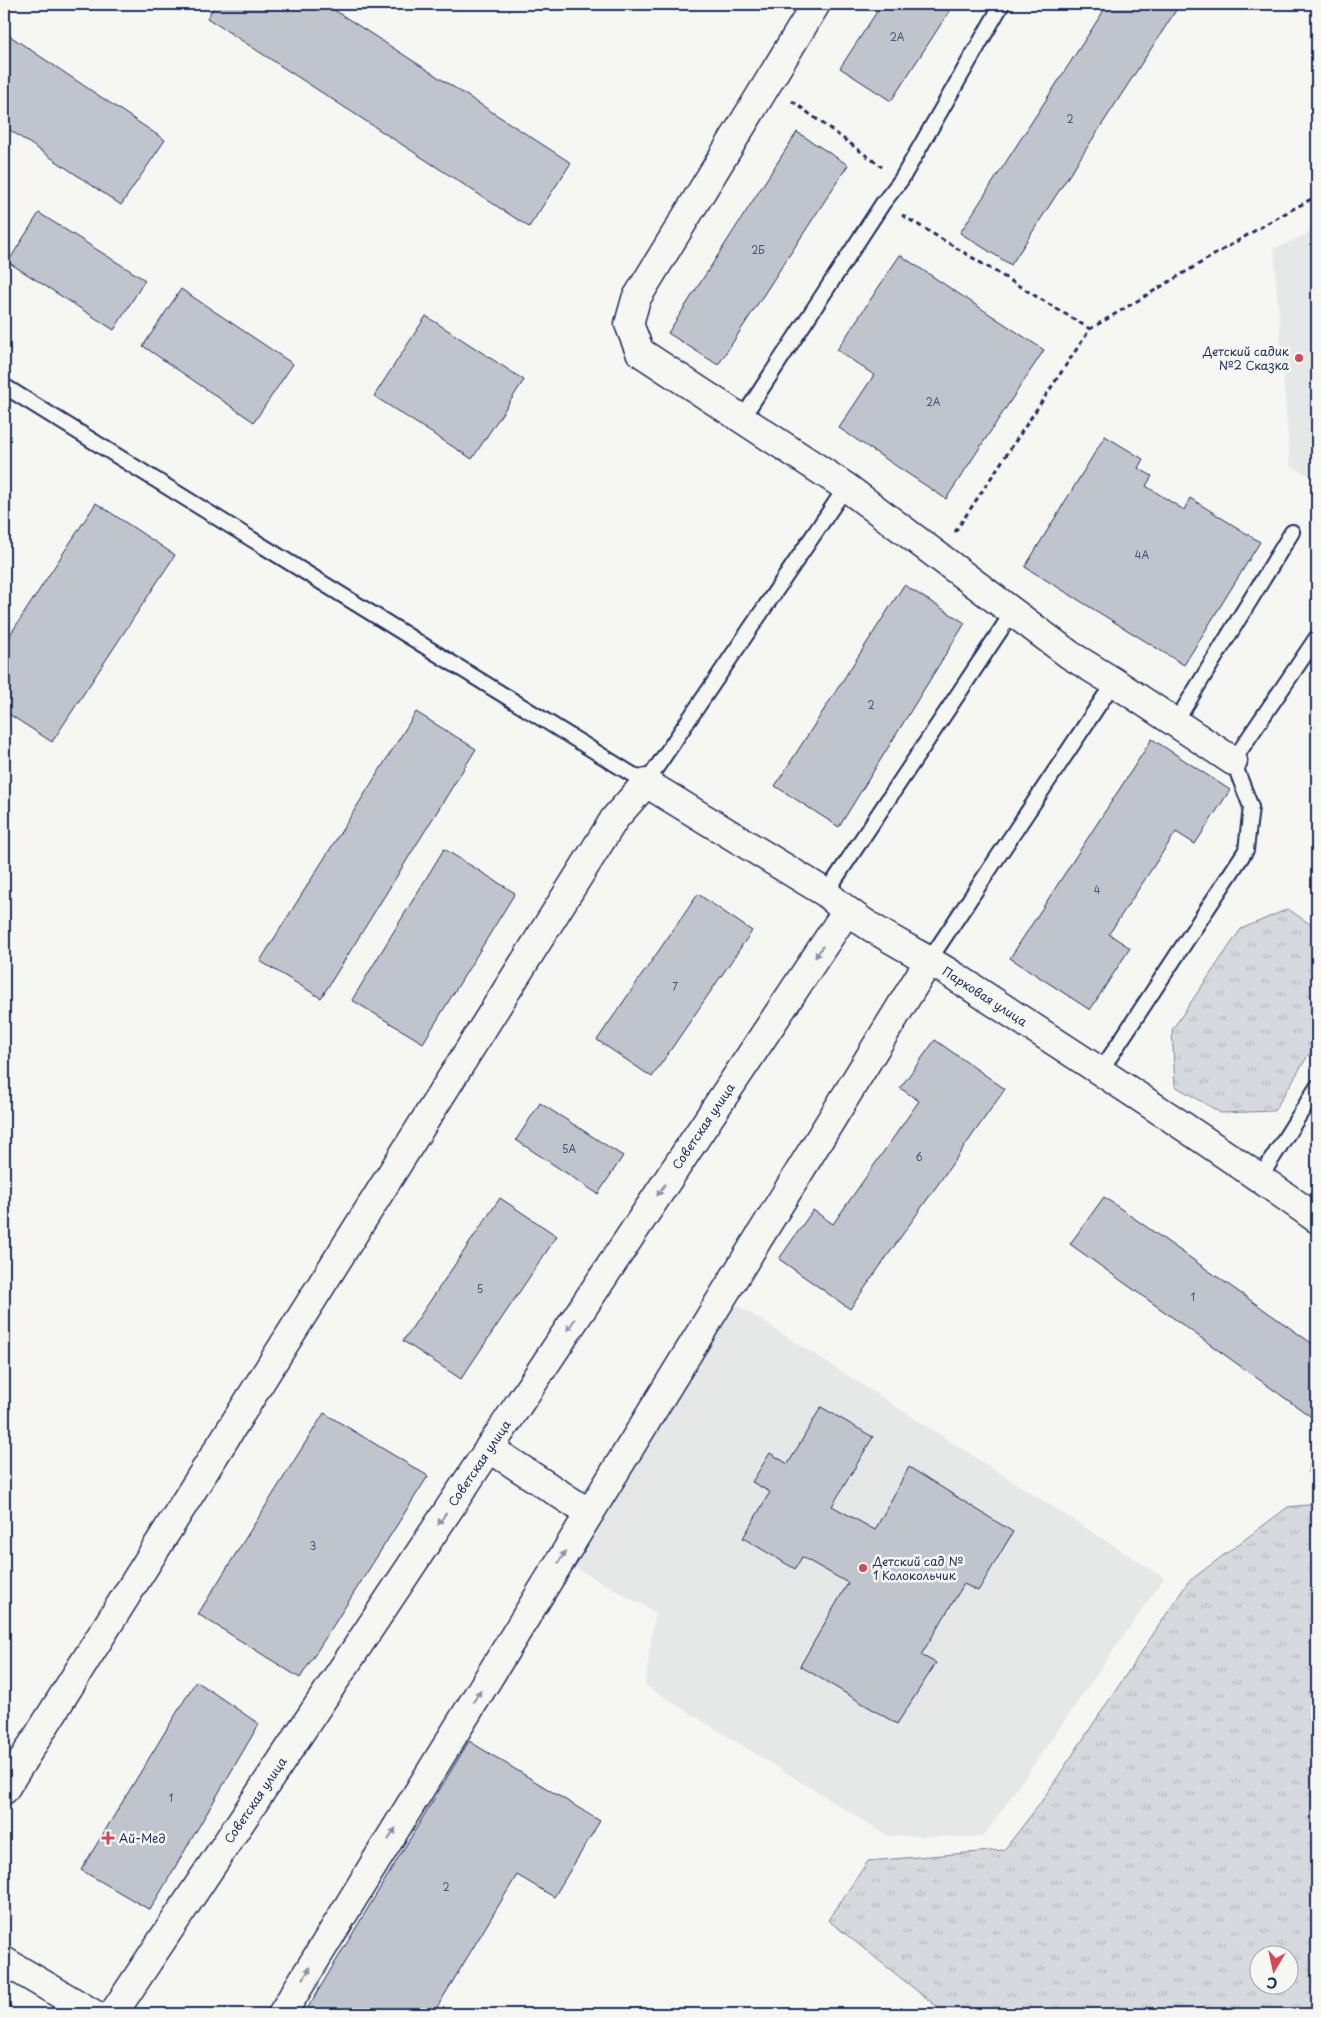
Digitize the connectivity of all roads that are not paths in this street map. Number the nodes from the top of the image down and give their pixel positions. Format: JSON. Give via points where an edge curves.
{"nodes":[{"id":1,"x":816,"y":4,"type":"edge"},
{"id":2,"x":1002,"y":4,"type":"edge"},
{"id":3,"x":4,"y":386,"type":"edge"},
{"id":4,"x":741,"y":420,"type":"junction"},
{"id":5,"x":846,"y":487,"type":"junction"},
{"id":6,"x":1292,"y":532,"type":"dead end"},
{"id":7,"x":1012,"y":613,"type":"junction"},
{"id":8,"x":1317,"y":637,"type":"edge"},
{"id":9,"x":1114,"y":682,"type":"junction"},
{"id":10,"x":1176,"y":723,"type":"junction"},
{"id":11,"x":1233,"y":761,"type":"junction"},
{"id":12,"x":646,"y":783,"type":"junction"},
{"id":13,"x":826,"y":893,"type":"junction"},
{"id":14,"x":846,"y":912,"type":"junction"},
{"id":15,"x":930,"y":959,"type":"junction"},
{"id":16,"x":1100,"y":1072,"type":"junction"},
{"id":17,"x":1317,"y":1087,"type":"edge"},
{"id":18,"x":1260,"y":1178,"type":"junction"},
{"id":19,"x":1317,"y":1219,"type":"edge"},
{"id":20,"x":489,"y":1448,"type":"junction"},
{"id":21,"x":589,"y":1514,"type":"junction"},
{"id":22,"x":4,"y":1790,"type":"edge"},
{"id":23,"x":4,"y":1961,"type":"edge"},
{"id":24,"x":94,"y":2014,"type":"edge"},
{"id":25,"x":113,"y":2014,"type":"edge"},
{"id":26,"x":282,"y":2014,"type":"edge"}],
"edges":[{"from":1,"to":4,"type":"street","via":[[636,299],[629,324],[640,352]]},
{"from":2,"to":4,"type":"lane","via":[[901,180]]},
{"from":3,"to":12,"type":"lane"},
{"from":4,"to":5,"type":"street"},
{"from":5,"to":7,"type":"street"},
{"from":5,"to":12,"type":"lane"},
{"from":6,"to":10,"type":"lane"},
{"from":7,"to":9,"type":"street"},
{"from":7,"to":13,"type":"lane"},
{"from":8,"to":11,"type":"lane"},
{"from":9,"to":10,"type":"street"},
{"from":9,"to":15,"type":"lane"},
{"from":10,"to":11,"type":"street"},
{"from":11,"to":16,"type":"lane","via":[[1252,807],[1246,850]]},
{"from":12,"to":13,"type":"street","name":"Парковая улица"},
{"from":12,"to":22,"type":"street","via":[[610,827]]},
{"from":13,"to":14,"type":"street","name":"Парковая улица"},
{"from":14,"to":15,"type":"street","name":"Парковая улица"},
{"from":14,"to":20,"type":"street","name":"Советская улица","one_way":true},
{"from":15,"to":16,"type":"street","name":"Парковая улица"},
{"from":15,"to":21,"type":"street"},
{"from":16,"to":18,"type":"street","name":"Парковая улица"},
{"from":17,"to":18,"type":"lane"},
{"from":18,"to":19,"type":"street","name":"Парковая улица"},
{"from":20,"to":21,"type":"street"},
{"from":20,"to":25,"type":"street","name":"Советская улица","one_way":true},
{"from":26,"to":21,"type":"street","one_way":true},
{"from":23,"to":24,"type":"street"}]}
